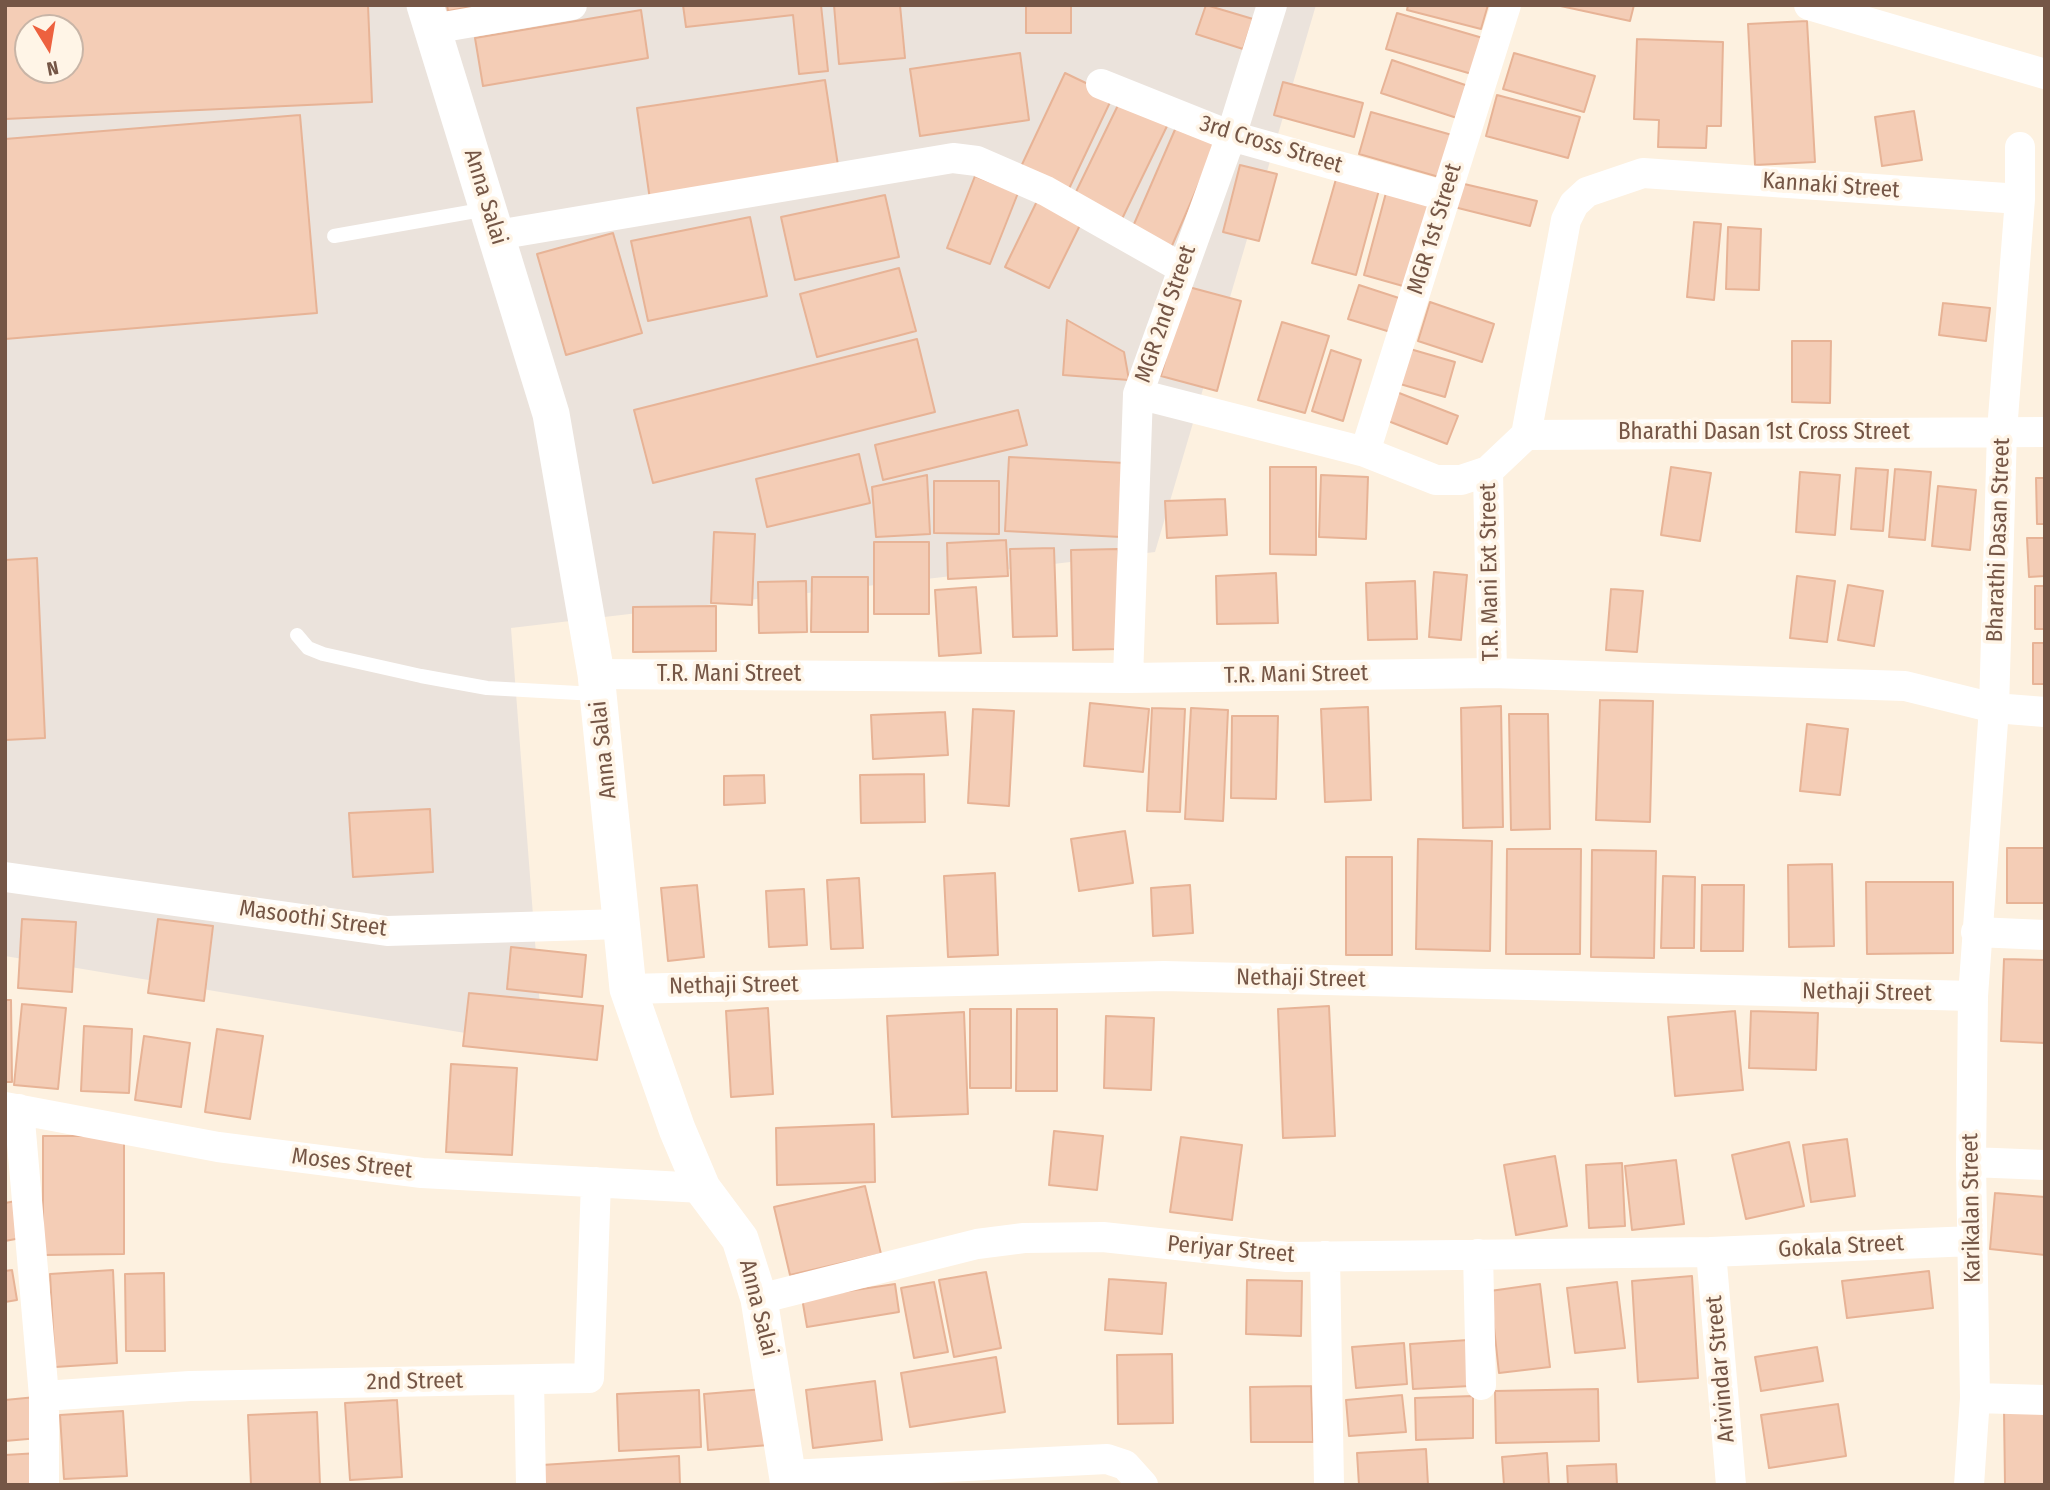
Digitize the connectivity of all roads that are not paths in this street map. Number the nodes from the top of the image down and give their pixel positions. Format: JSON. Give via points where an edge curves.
{"nodes":[{"id":1,"x":572,"y":5,"type":"edge"},
{"id":2,"x":1272,"y":5,"type":"edge"},
{"id":3,"x":1506,"y":5,"type":"edge"},
{"id":4,"x":1809,"y":5,"type":"edge"},
{"id":5,"x":429,"y":17,"type":"edge"},
{"id":6,"x":2045,"y":74,"type":"edge"},
{"id":7,"x":1101,"y":84,"type":"dead end"},
{"id":8,"x":1231,"y":136,"type":"junction"},
{"id":9,"x":2020,"y":147,"type":"dead end"},
{"id":10,"x":1445,"y":196,"type":"junction"},
{"id":11,"x":2020,"y":199,"type":"junction"},
{"id":12,"x":493,"y":222,"type":"junction"},
{"id":13,"x":334,"y":236,"type":"dead end"},
{"id":14,"x":1182,"y":268,"type":"junction"},
{"id":15,"x":1138,"y":394,"type":"junction"},
{"id":16,"x":2002,"y":431,"type":"junction"},
{"id":17,"x":2045,"y":432,"type":"edge"},
{"id":18,"x":1526,"y":435,"type":"junction"},
{"id":19,"x":1365,"y":452,"type":"junction"},
{"id":20,"x":1488,"y":471,"type":"junction"},
{"id":21,"x":297,"y":635,"type":"dead end"},
{"id":22,"x":1492,"y":673,"type":"junction"},
{"id":23,"x":1128,"y":678,"type":"junction"},
{"id":24,"x":597,"y":684,"type":"junction"},
{"id":25,"x":1994,"y":708,"type":"junction"},
{"id":26,"x":2045,"y":712,"type":"edge"},
{"id":27,"x":5,"y":877,"type":"edge"},
{"id":28,"x":622,"y":924,"type":"junction"},
{"id":29,"x":1976,"y":932,"type":"junction"},
{"id":30,"x":2045,"y":934,"type":"edge"},
{"id":31,"x":628,"y":989,"type":"junction"},
{"id":32,"x":1973,"y":996,"type":"junction"},
{"id":33,"x":12,"y":1108,"type":"edge"},
{"id":34,"x":1971,"y":1162,"type":"junction"},
{"id":35,"x":2045,"y":1165,"type":"edge"},
{"id":36,"x":596,"y":1182,"type":"junction"},
{"id":37,"x":702,"y":1188,"type":"junction"},
{"id":38,"x":1972,"y":1241,"type":"junction"},
{"id":39,"x":1711,"y":1252,"type":"junction"},
{"id":40,"x":1478,"y":1254,"type":"junction"},
{"id":41,"x":1325,"y":1256,"type":"junction"},
{"id":42,"x":759,"y":1299,"type":"junction"},
{"id":43,"x":529,"y":1380,"type":"junction"},
{"id":44,"x":1481,"y":1385,"type":"dead end"},
{"id":45,"x":44,"y":1396,"type":"junction"},
{"id":46,"x":1975,"y":1398,"type":"junction"},
{"id":47,"x":2045,"y":1400,"type":"edge"},
{"id":48,"x":789,"y":1480,"type":"edge"},
{"id":49,"x":44,"y":1485,"type":"edge"},
{"id":50,"x":531,"y":1485,"type":"edge"},
{"id":51,"x":1143,"y":1485,"type":"edge"},
{"id":52,"x":1329,"y":1485,"type":"edge"},
{"id":53,"x":1731,"y":1485,"type":"edge"},
{"id":54,"x":1969,"y":1485,"type":"edge"}],
"edges":[{"from":1,"to":5,"type":"street"},
{"from":2,"to":8,"type":"street","name":"MGR 2nd Street"},
{"from":3,"to":10,"type":"street","name":"MGR 1st Street"},
{"from":4,"to":6,"type":"street"},
{"from":5,"to":12,"type":"street","name":"Anna Salai"},
{"from":7,"to":8,"type":"street","name":"3rd Cross Street"},
{"from":8,"to":10,"type":"street","name":"3rd Cross Street"},
{"from":8,"to":14,"type":"street","name":"MGR 2nd Street"},
{"from":9,"to":11,"type":"street","name":"Bharathi Dasan Street"},
{"from":10,"to":19,"type":"street","name":"MGR 1st Street"},
{"from":11,"to":16,"type":"street","name":"Bharathi Dasan Street"},
{"from":11,"to":18,"type":"street","name":"Kannaki Street","via":[[1643,173],[1587,192],[1566,220]]},
{"from":12,"to":13,"type":"lane"},
{"from":12,"to":14,"type":"street","via":[[953,158],[977,161],[1046,191]]},
{"from":12,"to":24,"type":"street","name":"Anna Salai","via":[[551,414]]},
{"from":14,"to":15,"type":"street","name":"MGR 2nd Street"},
{"from":15,"to":19,"type":"street"},
{"from":15,"to":23,"type":"street","name":"MGR 2nd Street"},
{"from":16,"to":17,"type":"street","name":"Bharathi Dasan 1st Cross Street"},
{"from":16,"to":18,"type":"street","name":"Bharathi Dasan 1st Cross Street"},
{"from":16,"to":25,"type":"street","name":"Bharathi Dasan Street"},
{"from":18,"to":20,"type":"street"},
{"from":19,"to":20,"type":"street","via":[[1436,481],[1461,480]]},
{"from":20,"to":22,"type":"street","name":"T.R. Mani Ext Street"},
{"from":21,"to":24,"type":"lane","via":[[308,648],[323,654],[487,688]]},
{"from":22,"to":23,"type":"street","name":"T.R. Mani Street"},
{"from":22,"to":25,"type":"street","name":"T.R. Mani Street","via":[[1905,686]]},
{"from":23,"to":24,"type":"street","name":"T.R. Mani Street"},
{"from":24,"to":28,"type":"street","name":"Anna Salai"},
{"from":25,"to":26,"type":"street","name":"T.R. Mani Street"},
{"from":25,"to":29,"type":"street","name":"Bharathi Dasan Street"},
{"from":27,"to":28,"type":"street","name":"Masoothi Street","via":[[387,931]]},
{"from":28,"to":31,"type":"street","name":"Anna Salai"},
{"from":29,"to":30,"type":"street"},
{"from":29,"to":32,"type":"street","name":"Karikalan Street"},
{"from":31,"to":32,"type":"street","name":"Nethaji Street","via":[[1164,976]]},
{"from":31,"to":37,"type":"street","name":"Anna Salai"},
{"from":32,"to":34,"type":"street","name":"Karikalan Street"},
{"from":33,"to":36,"type":"street","name":"Moses Street","via":[[218,1147],[422,1173]]},
{"from":33,"to":45,"type":"street"},
{"from":34,"to":35,"type":"street"},
{"from":34,"to":38,"type":"street","name":"Karikalan Street"},
{"from":36,"to":37,"type":"street","name":"Moses Street"},
{"from":36,"to":43,"type":"street","name":"2nd Street","via":[[589,1378]]},
{"from":37,"to":42,"type":"street","name":"Anna Salai","via":[[740,1239]]},
{"from":38,"to":39,"type":"street","name":"Gokala Street"},
{"from":38,"to":46,"type":"street","name":"Karikalan Street"},
{"from":39,"to":40,"type":"street","name":"Periyar Street"},
{"from":39,"to":53,"type":"street","name":"Arivindar Street"},
{"from":40,"to":41,"type":"street","name":"Periyar Street"},
{"from":40,"to":44,"type":"street"},
{"from":41,"to":42,"type":"street","name":"Periyar Street","via":[[1287,1257],[1103,1237],[1024,1238],[977,1244]]},
{"from":41,"to":52,"type":"street"},
{"from":42,"to":48,"type":"street","name":"Anna Salai"},
{"from":43,"to":45,"type":"street","name":"2nd Street","via":[[190,1386]]},
{"from":43,"to":50,"type":"street"},
{"from":45,"to":49,"type":"street"},
{"from":46,"to":47,"type":"street"},
{"from":46,"to":54,"type":"street","name":"Karikalan Street"},
{"from":48,"to":51,"type":"street","via":[[1107,1459],[1125,1465]]}]}
